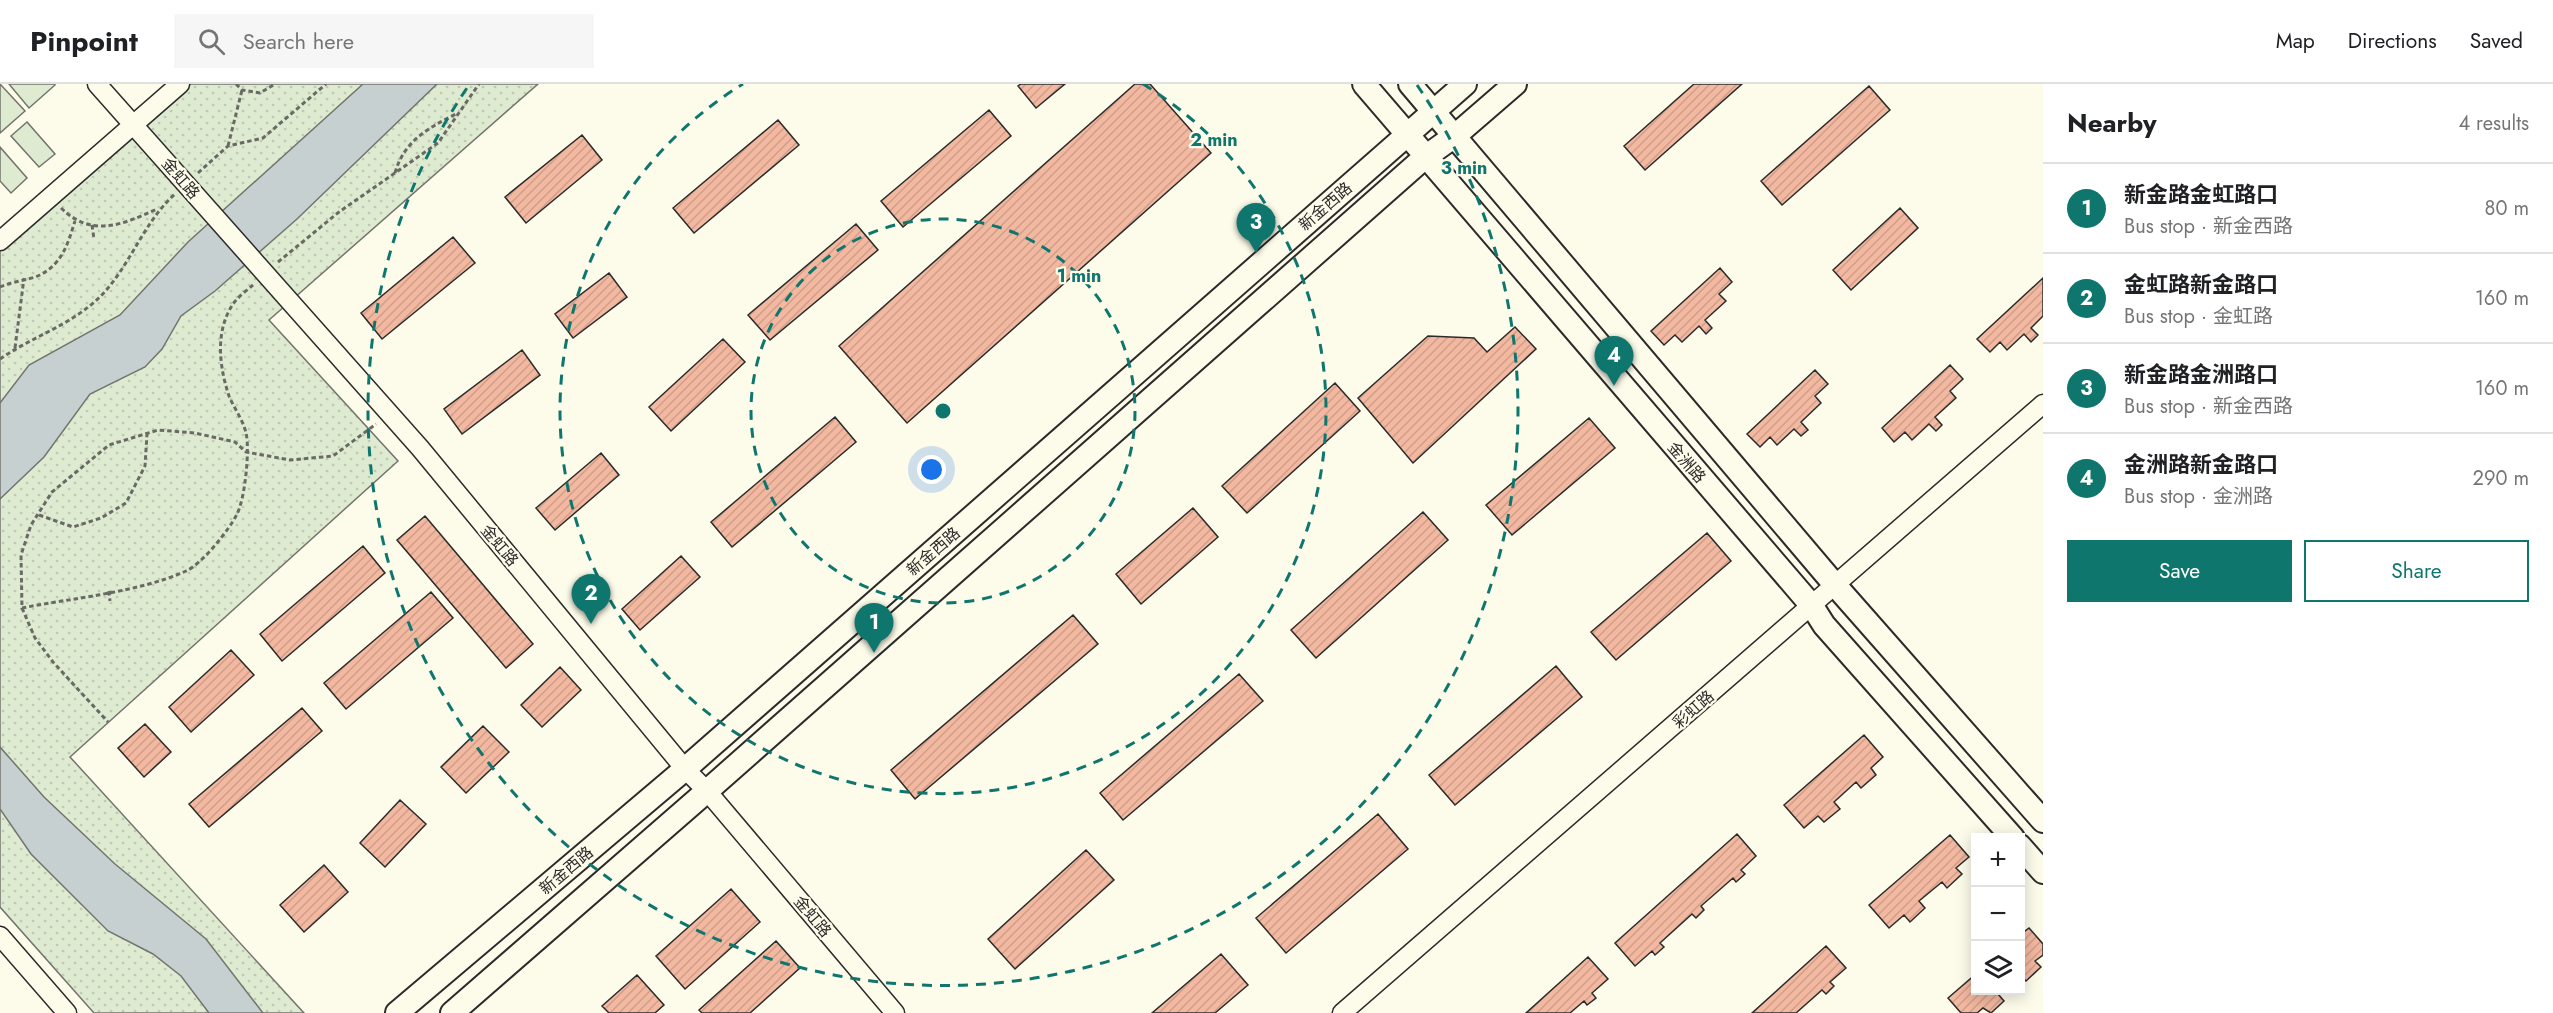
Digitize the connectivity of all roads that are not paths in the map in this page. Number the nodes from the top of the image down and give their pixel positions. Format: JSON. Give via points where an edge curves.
{"nodes":[{"id":1,"x":97,"y":84,"type":"edge"},
{"id":2,"x":180,"y":84,"type":"edge"},
{"id":3,"x":1364,"y":84,"type":"edge"},
{"id":4,"x":1410,"y":84,"type":"edge"},
{"id":5,"x":1465,"y":84,"type":"edge"},
{"id":6,"x":1515,"y":84,"type":"edge"},
{"id":7,"x":1434,"y":112,"type":"junction"},
{"id":8,"x":134,"y":124,"type":"junction"},
{"id":9,"x":1408,"y":134,"type":"junction"},
{"id":10,"x":1456,"y":135,"type":"junction"},
{"id":11,"x":1424,"y":158,"type":"junction"},
{"id":12,"x":0,"y":241,"type":"edge"},
{"id":13,"x":2043,"y":404,"type":"edge"},
{"id":14,"x":1835,"y":585,"type":"junction"},
{"id":15,"x":1812,"y":606,"type":"junction"},
{"id":16,"x":685,"y":769,"type":"junction"},
{"id":17,"x":707,"y":791,"type":"junction"},
{"id":18,"x":2043,"y":821,"type":"edge"},
{"id":19,"x":2009,"y":833,"type":"edge"},
{"id":20,"x":2025,"y":852,"type":"edge"},
{"id":21,"x":2043,"y":872,"type":"edge"},
{"id":22,"x":0,"y":936,"type":"edge"},
{"id":23,"x":67,"y":1013,"type":"edge"},
{"id":24,"x":397,"y":1013,"type":"edge"},
{"id":25,"x":452,"y":1013,"type":"edge"},
{"id":26,"x":895,"y":1013,"type":"edge"},
{"id":27,"x":1342,"y":1013,"type":"edge"}],
"edges":[{"from":1,"to":8,"type":"street","name":"金虹路"},
{"from":2,"to":8,"type":"street"},
{"from":3,"to":9,"type":"main road","name":"金洲路"},
{"from":4,"to":7,"type":"main road","name":"金洲路"},
{"from":5,"to":7,"type":"main road","name":"新金西路"},
{"from":6,"to":10,"type":"main road","name":"新金西路"},
{"from":7,"to":9,"type":"main road","name":"新金西路"},
{"from":7,"to":10,"type":"main road","name":"金洲路"},
{"from":8,"to":12,"type":"street"},
{"from":8,"to":16,"type":"street","name":"金虹路","via":[[388,412]]},
{"from":9,"to":11,"type":"main road","name":"金洲路"},
{"from":9,"to":16,"type":"main road","name":"新金西路"},
{"from":10,"to":11,"type":"main road","name":"新金西路"},
{"from":10,"to":14,"type":"main road","name":"金洲路"},
{"from":11,"to":15,"type":"main road","name":"金洲路"},
{"from":11,"to":17,"type":"main road","name":"新金西路"},
{"from":13,"to":14,"type":"street","name":"彩虹路"},
{"from":14,"to":15,"type":"street","name":"彩虹路"},
{"from":14,"to":18,"type":"main road","name":"金洲路"},
{"from":15,"to":19,"type":"main road","name":"金洲路","via":[[1824,625]]},
{"from":15,"to":27,"type":"street","name":"彩虹路"},
{"from":16,"to":17,"type":"street","name":"金虹路"},
{"from":16,"to":24,"type":"main road","name":"新金西路"},
{"from":17,"to":25,"type":"main road","name":"新金西路"},
{"from":17,"to":26,"type":"street","name":"金虹路"},
{"from":20,"to":21,"type":"main road"},
{"from":22,"to":23,"type":"street"}]}
